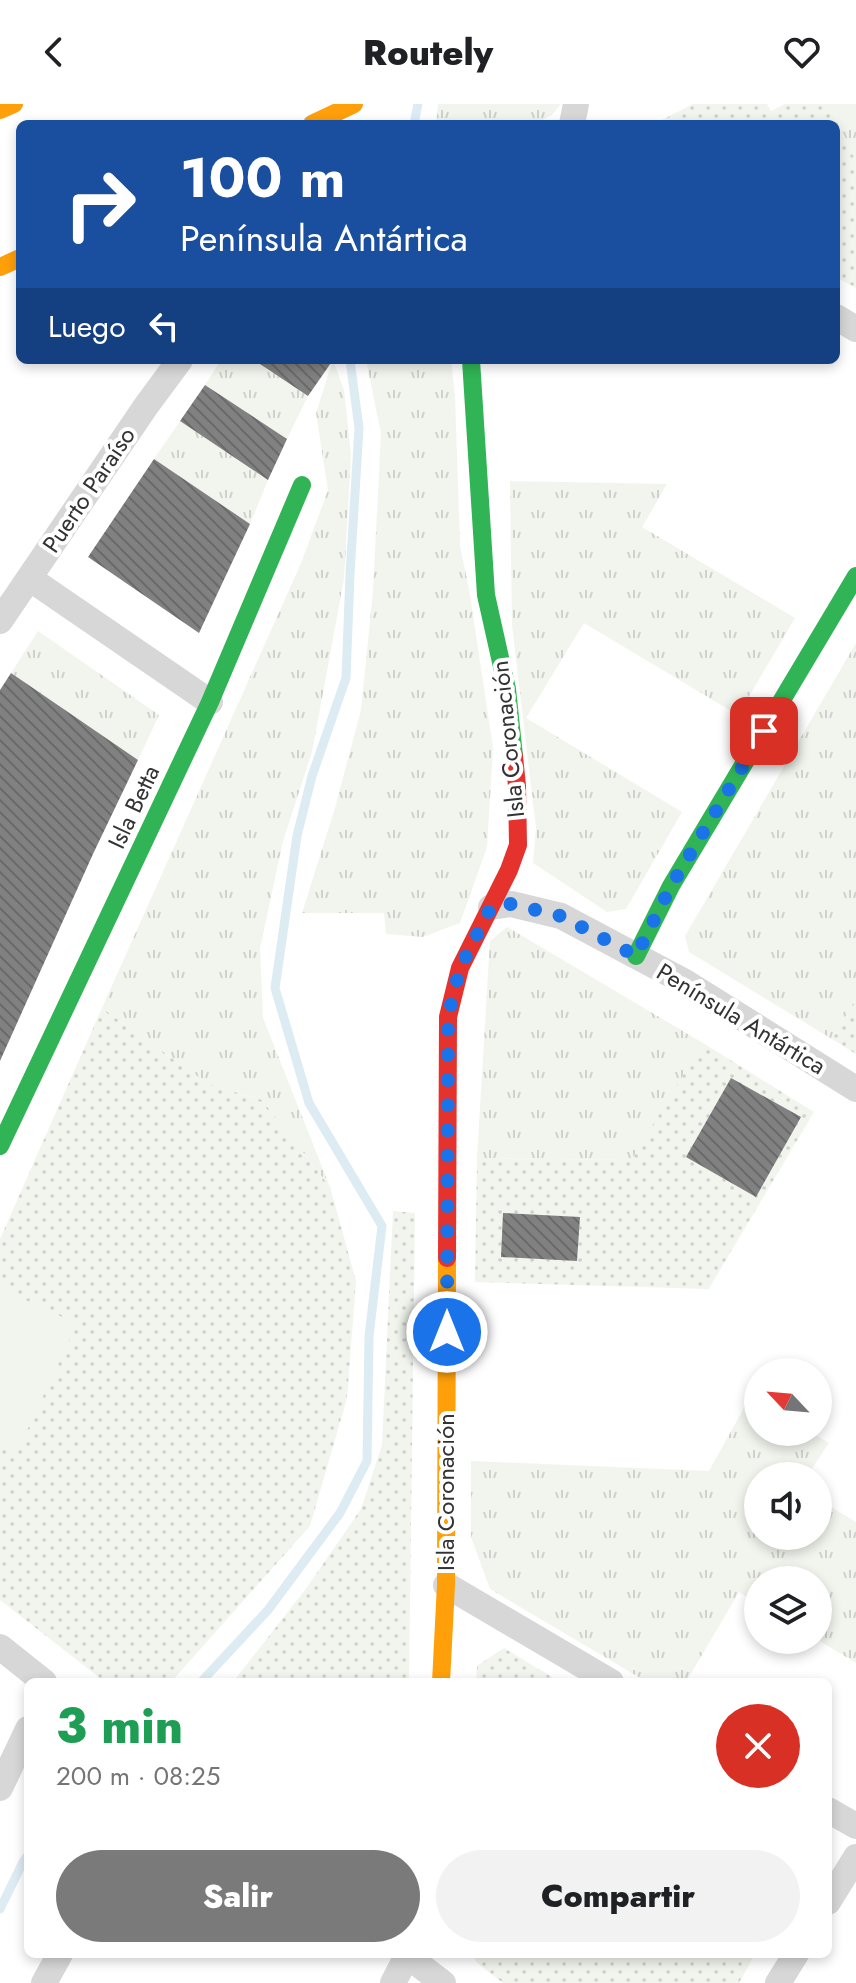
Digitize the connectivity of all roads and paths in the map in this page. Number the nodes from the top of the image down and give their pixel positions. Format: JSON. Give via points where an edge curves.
{"nodes":[{"id":1,"x":14,"y":104,"type":"edge"},
{"id":2,"x":354,"y":104,"type":"edge"},
{"id":3,"x":0,"y":110,"type":"edge"},
{"id":4,"x":320,"y":120,"type":"edge"},
{"id":5,"x":177,"y":364,"type":"edge"},
{"id":6,"x":471,"y":364,"type":"edge"},
{"id":7,"x":302,"y":485,"type":"dead end"},
{"id":8,"x":856,"y":576,"type":"edge"},
{"id":9,"x":29,"y":578,"type":"junction"},
{"id":10,"x":0,"y":621,"type":"edge"},
{"id":11,"x":210,"y":702,"type":"junction"},
{"id":12,"x":491,"y":907,"type":"junction"},
{"id":13,"x":636,"y":956,"type":"junction"},
{"id":14,"x":856,"y":1089,"type":"edge"},
{"id":15,"x":0,"y":1146,"type":"edge"},
{"id":16,"x":446,"y":1585,"type":"junction"},
{"id":17,"x":0,"y":1647,"type":"edge"},
{"id":18,"x":39,"y":1678,"type":"edge"},
{"id":19,"x":441,"y":1678,"type":"edge"},
{"id":20,"x":604,"y":1678,"type":"edge"},
{"id":21,"x":24,"y":1737,"type":"edge"},
{"id":22,"x":0,"y":1788,"type":"edge"},
{"id":23,"x":832,"y":1812,"type":"edge"},
{"id":24,"x":856,"y":1826,"type":"edge"},
{"id":25,"x":856,"y":1857,"type":"edge"},
{"id":26,"x":832,"y":1896,"type":"edge"},
{"id":27,"x":58,"y":1958,"type":"edge"},
{"id":28,"x":406,"y":1958,"type":"edge"},
{"id":29,"x":411,"y":1958,"type":"edge"},
{"id":30,"x":794,"y":1958,"type":"edge"},
{"id":31,"x":44,"y":1983,"type":"edge"},
{"id":32,"x":393,"y":1983,"type":"edge"},
{"id":33,"x":443,"y":1983,"type":"edge"},
{"id":34,"x":778,"y":1983,"type":"edge"}],
"edges":[{"from":1,"to":3,"type":"main road"},
{"from":2,"to":4,"type":"main road"},
{"from":5,"to":9,"type":"street","name":"Puerto Paraíso"},
{"from":6,"to":12,"type":"main road","name":"Isla Coronación","via":[[486,595],[507,689],[517,786],[518,845]]},
{"from":7,"to":11,"type":"main road","name":"Isla Betta"},
{"from":8,"to":13,"type":"main road","via":[[671,886]]},
{"from":9,"to":10,"type":"street","name":"Puerto Paraíso"},
{"from":9,"to":11,"type":"street"},
{"from":11,"to":15,"type":"main road","name":"Isla Betta"},
{"from":12,"to":13,"type":"street","name":"Península Antártica","via":[[511,904],[561,916]]},
{"from":12,"to":16,"type":"main road","name":"Isla Coronación","via":[[460,968],[448,1017]]},
{"from":13,"to":14,"type":"street","name":"Península Antártica"},
{"from":16,"to":19,"type":"main road","name":"Isla Coronación"},
{"from":16,"to":20,"type":"street"},
{"from":17,"to":18,"type":"street"},
{"from":21,"to":22,"type":"street"},
{"from":23,"to":24,"type":"street"},
{"from":25,"to":26,"type":"street"},
{"from":27,"to":31,"type":"street"},
{"from":28,"to":32,"type":"street"},
{"from":29,"to":33,"type":"street"},
{"from":30,"to":34,"type":"street"}]}
